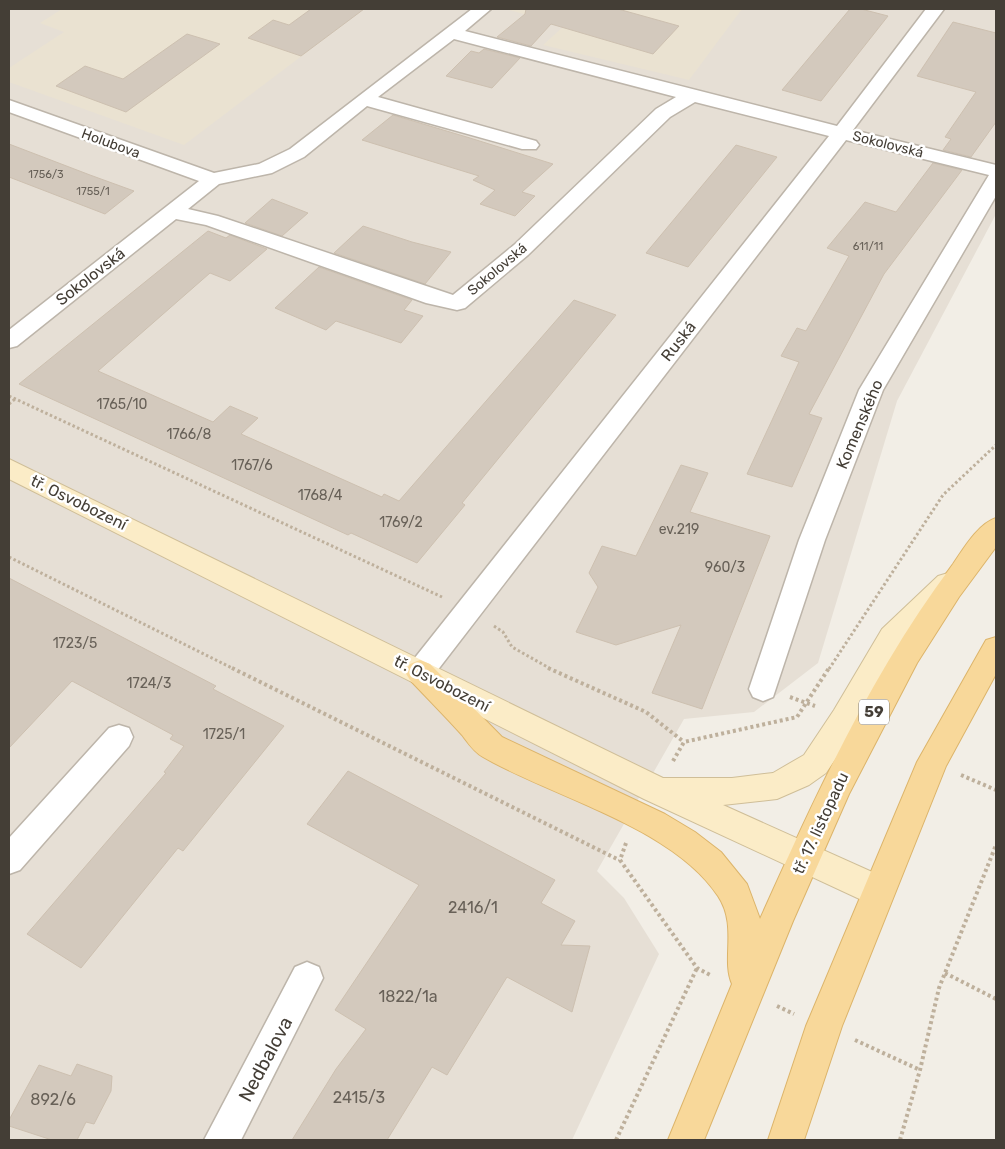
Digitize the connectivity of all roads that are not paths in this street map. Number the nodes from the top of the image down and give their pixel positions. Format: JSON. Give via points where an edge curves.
{"nodes":[{"id":1,"x":482,"y":9,"type":"edge"},
{"id":2,"x":935,"y":9,"type":"edge"},
{"id":3,"x":453,"y":32,"type":"junction"},
{"id":4,"x":692,"y":96,"type":"junction"},
{"id":5,"x":364,"y":99,"type":"junction"},
{"id":6,"x":9,"y":106,"type":"edge"},
{"id":7,"x":842,"y":132,"type":"junction"},
{"id":8,"x":529,"y":145,"type":"dead end"},
{"id":9,"x":996,"y":171,"type":"edge"},
{"id":10,"x":213,"y":179,"type":"junction"},
{"id":11,"x":996,"y":179,"type":"edge"},
{"id":12,"x":172,"y":212,"type":"junction"},
{"id":13,"x":9,"y":341,"type":"edge"},
{"id":14,"x":9,"y":468,"type":"edge"},
{"id":15,"x":996,"y":528,"type":"edge"},
{"id":16,"x":958,"y":574,"type":"junction"},
{"id":17,"x":996,"y":648,"type":"edge"},
{"id":18,"x":420,"y":672,"type":"junction"},
{"id":19,"x":763,"y":689,"type":"dead end"},
{"id":20,"x":119,"y":737,"type":"dead end"},
{"id":21,"x":655,"y":789,"type":"junction"},
{"id":22,"x":804,"y":856,"type":"junction"},
{"id":23,"x":9,"y":860,"type":"edge"},
{"id":24,"x":878,"y":891,"type":"junction"},
{"id":25,"x":307,"y":978,"type":"dead end"},
{"id":26,"x":745,"y":993,"type":"junction"},
{"id":27,"x":222,"y":1140,"type":"edge"},
{"id":28,"x":686,"y":1140,"type":"edge"},
{"id":29,"x":786,"y":1140,"type":"edge"}],
"edges":[{"from":1,"to":3,"type":"street","name":"Sokolovská"},
{"from":2,"to":7,"type":"street","name":"Ruská"},
{"from":3,"to":4,"type":"street","name":"Sokolovská"},
{"from":3,"to":5,"type":"street","name":"Sokolovská"},
{"from":4,"to":7,"type":"street","name":"Sokolovská"},
{"from":4,"to":12,"type":"street","name":"Sokolovská","via":[[663,113],[521,250],[457,302],[434,298],[211,220]]},
{"from":5,"to":8,"type":"street"},
{"from":5,"to":10,"type":"street","name":"Sokolovská","via":[[297,153],[265,169]]},
{"from":6,"to":10,"type":"street","name":"Holubova"},
{"from":7,"to":9,"type":"street","name":"Sokolovská"},
{"from":7,"to":18,"type":"street","name":"Ruská"},
{"from":10,"to":12,"type":"street","name":"Sokolovská"},
{"from":11,"to":19,"type":"street","name":"Komenského","via":[[871,390],[812,540]]},
{"from":12,"to":13,"type":"street","name":"Sokolovská"},
{"from":14,"to":18,"type":"street","name":"tř. Osvobození"},
{"from":15,"to":16,"type":"main road","name":"tř. 17. listopadu","number":"59"},
{"from":16,"to":21,"type":"street","via":[[892,637],[815,764],[777,786],[732,792]]},
{"from":16,"to":22,"type":"main road","name":"tř. 17. listopadu","number":"59","via":[[864,729]]},
{"from":17,"to":24,"type":"main road","via":[[932,762]]},
{"from":18,"to":21,"type":"street","name":"tř. Osvobození"},
{"from":18,"to":26,"type":"main road","via":[[492,747],[640,817],[711,862],[730,885],[746,925]]},
{"from":20,"to":23,"type":"street"},
{"from":21,"to":22,"type":"street","name":"tř. Osvobození"},
{"from":22,"to":24,"type":"street","name":"tř. Osvobození"},
{"from":22,"to":26,"type":"main road","name":"tř. 17. listopadu"},
{"from":24,"to":29,"type":"main road","via":[[824,1026]]},
{"from":25,"to":27,"type":"street","name":"Nedbalova"},
{"from":26,"to":28,"type":"main road","name":"tř. 17. listopadu"}]}
